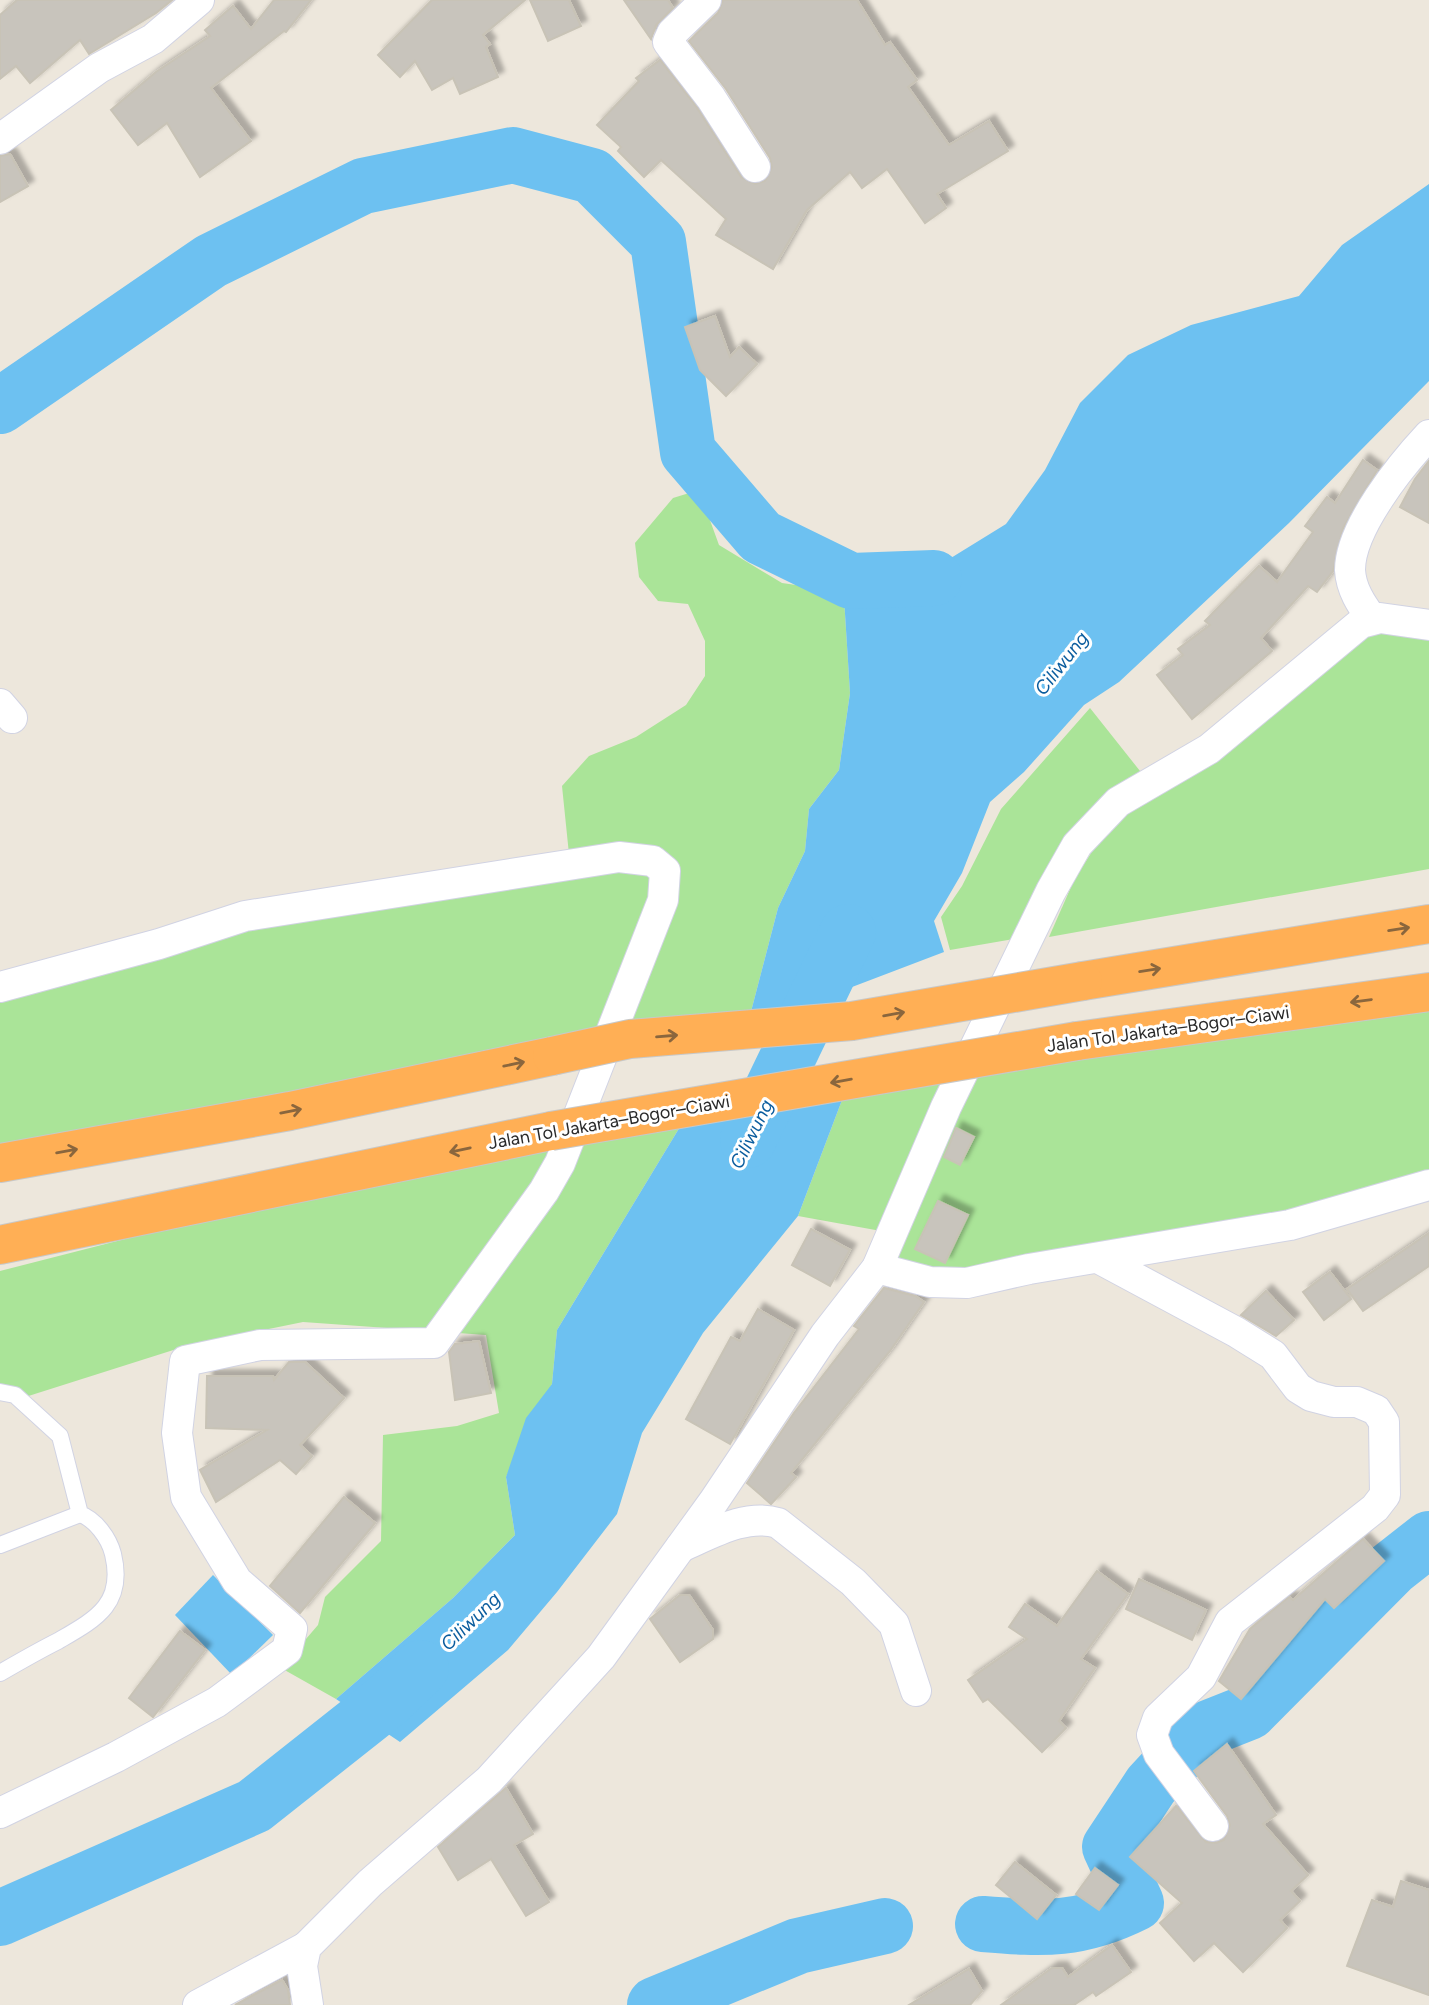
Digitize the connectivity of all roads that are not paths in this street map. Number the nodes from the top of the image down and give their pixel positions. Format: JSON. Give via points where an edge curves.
{"nodes":[{"id":1,"x":199,"y":0,"type":"edge"},
{"id":2,"x":706,"y":0,"type":"edge"},
{"id":3,"x":0,"y":139,"type":"edge"},
{"id":4,"x":755,"y":167,"type":"dead end"},
{"id":5,"x":1429,"y":435,"type":"edge"},
{"id":6,"x":1372,"y":619,"type":"junction"},
{"id":7,"x":1429,"y":625,"type":"edge"},
{"id":8,"x":1429,"y":924,"type":"edge"},
{"id":9,"x":0,"y":987,"type":"edge"},
{"id":10,"x":1429,"y":992,"type":"edge"},
{"id":11,"x":0,"y":1163,"type":"edge"},
{"id":12,"x":1429,"y":1185,"type":"edge"},
{"id":13,"x":265,"y":1190,"type":"junction"},
{"id":14,"x":0,"y":1245,"type":"edge"},
{"id":15,"x":1098,"y":1258,"type":"junction"},
{"id":16,"x":877,"y":1268,"type":"junction"},
{"id":17,"x":0,"y":1271,"type":"edge"},
{"id":18,"x":0,"y":1392,"type":"edge"},
{"id":19,"x":79,"y":1514,"type":"junction"},
{"id":20,"x":0,"y":1545,"type":"edge"},
{"id":21,"x":681,"y":1547,"type":"junction"},
{"id":22,"x":0,"y":1672,"type":"edge"},
{"id":23,"x":916,"y":1691,"type":"dead end"},
{"id":24,"x":0,"y":1813,"type":"edge"},
{"id":25,"x":1213,"y":1826,"type":"dead end"},
{"id":26,"x":306,"y":1947,"type":"junction"},
{"id":27,"x":198,"y":2005,"type":"edge"},
{"id":28,"x":308,"y":2005,"type":"edge"}],
"edges":[{"from":1,"to":3,"type":"street","via":[[153,38],[99,68]]},
{"from":2,"to":4,"type":"street","via":[[668,42]]},
{"from":5,"to":6,"type":"street","via":[[1385,487],[1351,556],[1353,587]]},
{"from":6,"to":7,"type":"street"},
{"from":6,"to":16,"type":"street","via":[[1338,641],[1209,748],[1118,802],[1077,845],[946,1107]]},
{"from":11,"to":8,"type":"highway","one_way":true,"bridge":true,"via":[[290,1111],[631,1039],[852,1021]]},
{"from":9,"to":24,"type":"street","via":[[245,916],[619,857],[653,861],[665,871],[663,900],[559,1163],[546,1188],[434,1343],[260,1345],[185,1361],[177,1433],[186,1497],[237,1581],[292,1629],[287,1650],[217,1702]]},
{"from":10,"to":13,"type":"highway","name":"Jalan Tol Jakarta–Bogor–Ciawi","one_way":true,"bridge":true,"via":[[1077,1041],[551,1131]]},
{"from":12,"to":15,"type":"street","via":[[1290,1225]]},
{"from":13,"to":14,"type":"highway","name":"Jalan Tol Jakarta–Bogor–Ciawi"},
{"from":13,"to":17,"type":"highway","via":[[210,1216]]},
{"from":15,"to":16,"type":"street","via":[[967,1283],[930,1282]]},
{"from":15,"to":25,"type":"street","via":[[1236,1332],[1273,1356],[1298,1388],[1311,1396],[1357,1402],[1376,1410],[1384,1422],[1385,1495],[1230,1622],[1201,1677],[1158,1718],[1152,1735],[1159,1755]]},
{"from":16,"to":21,"type":"street","via":[[825,1335]]},
{"from":18,"to":19,"type":"lane","via":[[15,1395],[61,1436]]},
{"from":19,"to":20,"type":"lane"},
{"from":19,"to":22,"type":"lane","via":[[90,1517],[111,1547],[115,1585],[107,1605],[98,1618]]},
{"from":21,"to":23,"type":"street","via":[[734,1525],[764,1518],[778,1523],[853,1583],[894,1624]]},
{"from":21,"to":26,"type":"street","via":[[601,1657],[489,1780]]},
{"from":26,"to":27,"type":"street"},
{"from":26,"to":28,"type":"street","via":[[302,1966]]}]}
